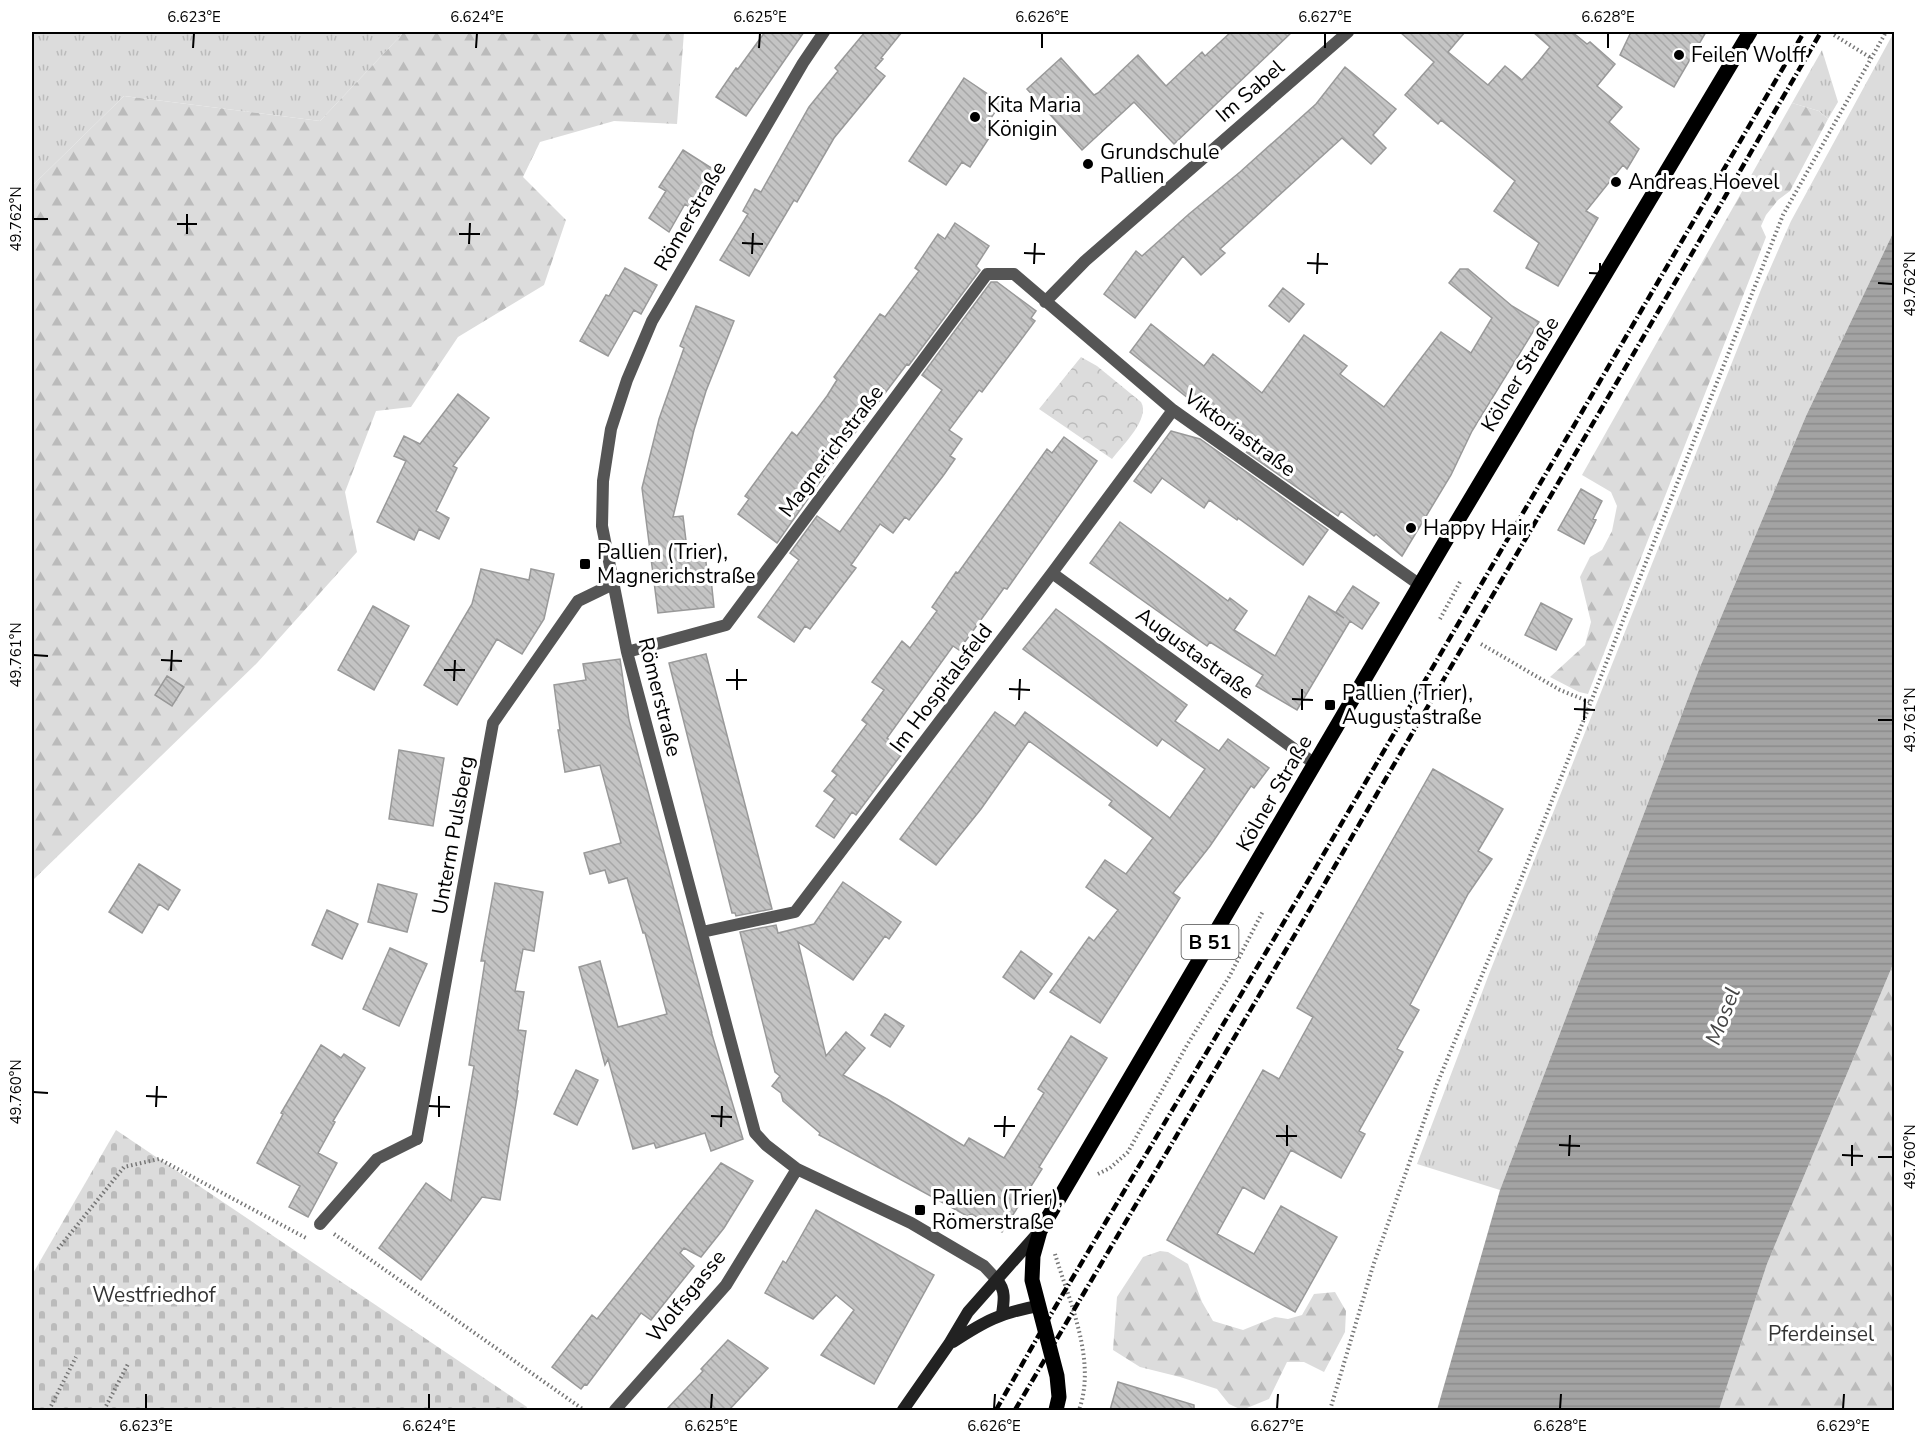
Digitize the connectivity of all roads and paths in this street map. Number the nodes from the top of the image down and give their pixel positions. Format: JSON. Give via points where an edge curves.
{"nodes":[{"id":1,"x":824,"y":32,"type":"edge"},
{"id":2,"x":1348,"y":32,"type":"edge"},
{"id":3,"x":1749,"y":32,"type":"edge"},
{"id":4,"x":1886,"y":32,"type":"edge"},
{"id":5,"x":1834,"y":35,"type":"dead end"},
{"id":6,"x":1871,"y":58,"type":"junction"},
{"id":7,"x":1045,"y":302,"type":"junction"},
{"id":8,"x":1173,"y":410,"type":"junction"},
{"id":9,"x":1052,"y":573,"type":"junction"},
{"id":10,"x":1461,"y":580,"type":"dead end"},
{"id":11,"x":613,"y":584,"type":"junction"},
{"id":12,"x":1420,"y":585,"type":"junction"},
{"id":13,"x":1440,"y":619,"type":"dead end"},
{"id":14,"x":1481,"y":644,"type":"dead end"},
{"id":15,"x":627,"y":652,"type":"junction"},
{"id":16,"x":1590,"y":702,"type":"junction"},
{"id":17,"x":1316,"y":764,"type":"junction"},
{"id":18,"x":1263,"y":911,"type":"dead end"},
{"id":19,"x":702,"y":932,"type":"junction"},
{"id":20,"x":796,"y":1169,"type":"junction"},
{"id":21,"x":1093,"y":1177,"type":"dead end"},
{"id":22,"x":320,"y":1224,"type":"junction"},
{"id":23,"x":1040,"y":1231,"type":"junction"},
{"id":24,"x":1054,"y":1247,"type":"dead end"},
{"id":25,"x":58,"y":1249,"type":"dead end"},
{"id":26,"x":997,"y":1280,"type":"junction"},
{"id":27,"x":1038,"y":1306,"type":"junction"},
{"id":28,"x":1002,"y":1314,"type":"junction"},
{"id":29,"x":949,"y":1344,"type":"junction"},
{"id":30,"x":76,"y":1357,"type":"dead end"},
{"id":31,"x":128,"y":1364,"type":"dead end"},
{"id":32,"x":49,"y":1410,"type":"edge"},
{"id":33,"x":104,"y":1410,"type":"edge"},
{"id":34,"x":584,"y":1410,"type":"edge"},
{"id":35,"x":615,"y":1410,"type":"edge"},
{"id":36,"x":903,"y":1410,"type":"edge"},
{"id":37,"x":1056,"y":1410,"type":"edge"},
{"id":38,"x":1079,"y":1410,"type":"edge"},
{"id":39,"x":1330,"y":1410,"type":"edge"}],
"edges":[{"from":1,"to":11,"type":"street","name":"Römerstraße","via":[[652,321],[627,380],[611,429],[603,481],[602,526]]},
{"from":2,"to":7,"type":"street","name":"Im Sabel","via":[[1085,261]]},
{"from":3,"to":12,"type":"main road","name":"Kölner Straße","number":"B 51"},
{"from":4,"to":6,"type":"path"},
{"from":5,"to":6,"type":"path"},
{"from":6,"to":16,"type":"path","via":[[1783,215]]},
{"from":7,"to":8,"type":"street","name":"Viktoriastraße"},
{"from":7,"to":15,"type":"street","name":"Magnerichstraße","via":[[1014,274],[987,274],[726,625]]},
{"from":8,"to":9,"type":"street","name":"Im Hospitalsfeld"},
{"from":8,"to":12,"type":"street","name":"Viktoriastraße"},
{"from":9,"to":17,"type":"street","name":"Augustastraße"},
{"from":9,"to":19,"type":"street","name":"Im Hospitalsfeld","via":[[795,912]]},
{"from":10,"to":13,"type":"path"},
{"from":11,"to":15,"type":"street","name":"Römerstraße"},
{"from":11,"to":22,"type":"street","name":"Unterm Pulsberg","via":[[578,601],[493,723],[417,1139],[377,1159]]},
{"from":12,"to":17,"type":"main road","name":"Kölner Straße","number":"B 51"},
{"from":14,"to":16,"type":"path","via":[[1560,690]]},
{"from":15,"to":19,"type":"street","name":"Römerstraße"},
{"from":16,"to":39,"type":"path","via":[[1437,1084],[1373,1266]]},
{"from":17,"to":23,"type":"main road","name":"Kölner Straße","number":"B 51"},
{"from":18,"to":21,"type":"path","via":[[1128,1152]]},
{"from":19,"to":20,"type":"street","name":"Römerstraße","via":[[755,1133]]},
{"from":20,"to":26,"type":"street","name":"Römerstraße","via":[[911,1223],[984,1266]]},
{"from":20,"to":35,"type":"street","name":"Wolfsgasse","via":[[726,1285]]},
{"from":22,"to":25,"type":"path","via":[[306,1238],[159,1159],[124,1167]]},
{"from":22,"to":34,"type":"path"},
{"from":23,"to":26,"type":"street"},
{"from":23,"to":27,"type":"main road","name":"Kölner Straße","number":"B 51","via":[[1031,1272]]},
{"from":24,"to":38,"type":"path","via":[[1083,1353],[1083,1401]]},
{"from":26,"to":28,"type":"street","via":[[1004,1294]]},
{"from":26,"to":29,"type":"street","via":[[968,1312]]},
{"from":27,"to":28,"type":"street"},
{"from":27,"to":37,"type":"main road","number":"B 51","via":[[1057,1376]]},
{"from":28,"to":29,"type":"street"},
{"from":29,"to":36,"type":"street"},
{"from":30,"to":32,"type":"path"},
{"from":31,"to":33,"type":"path"}]}
